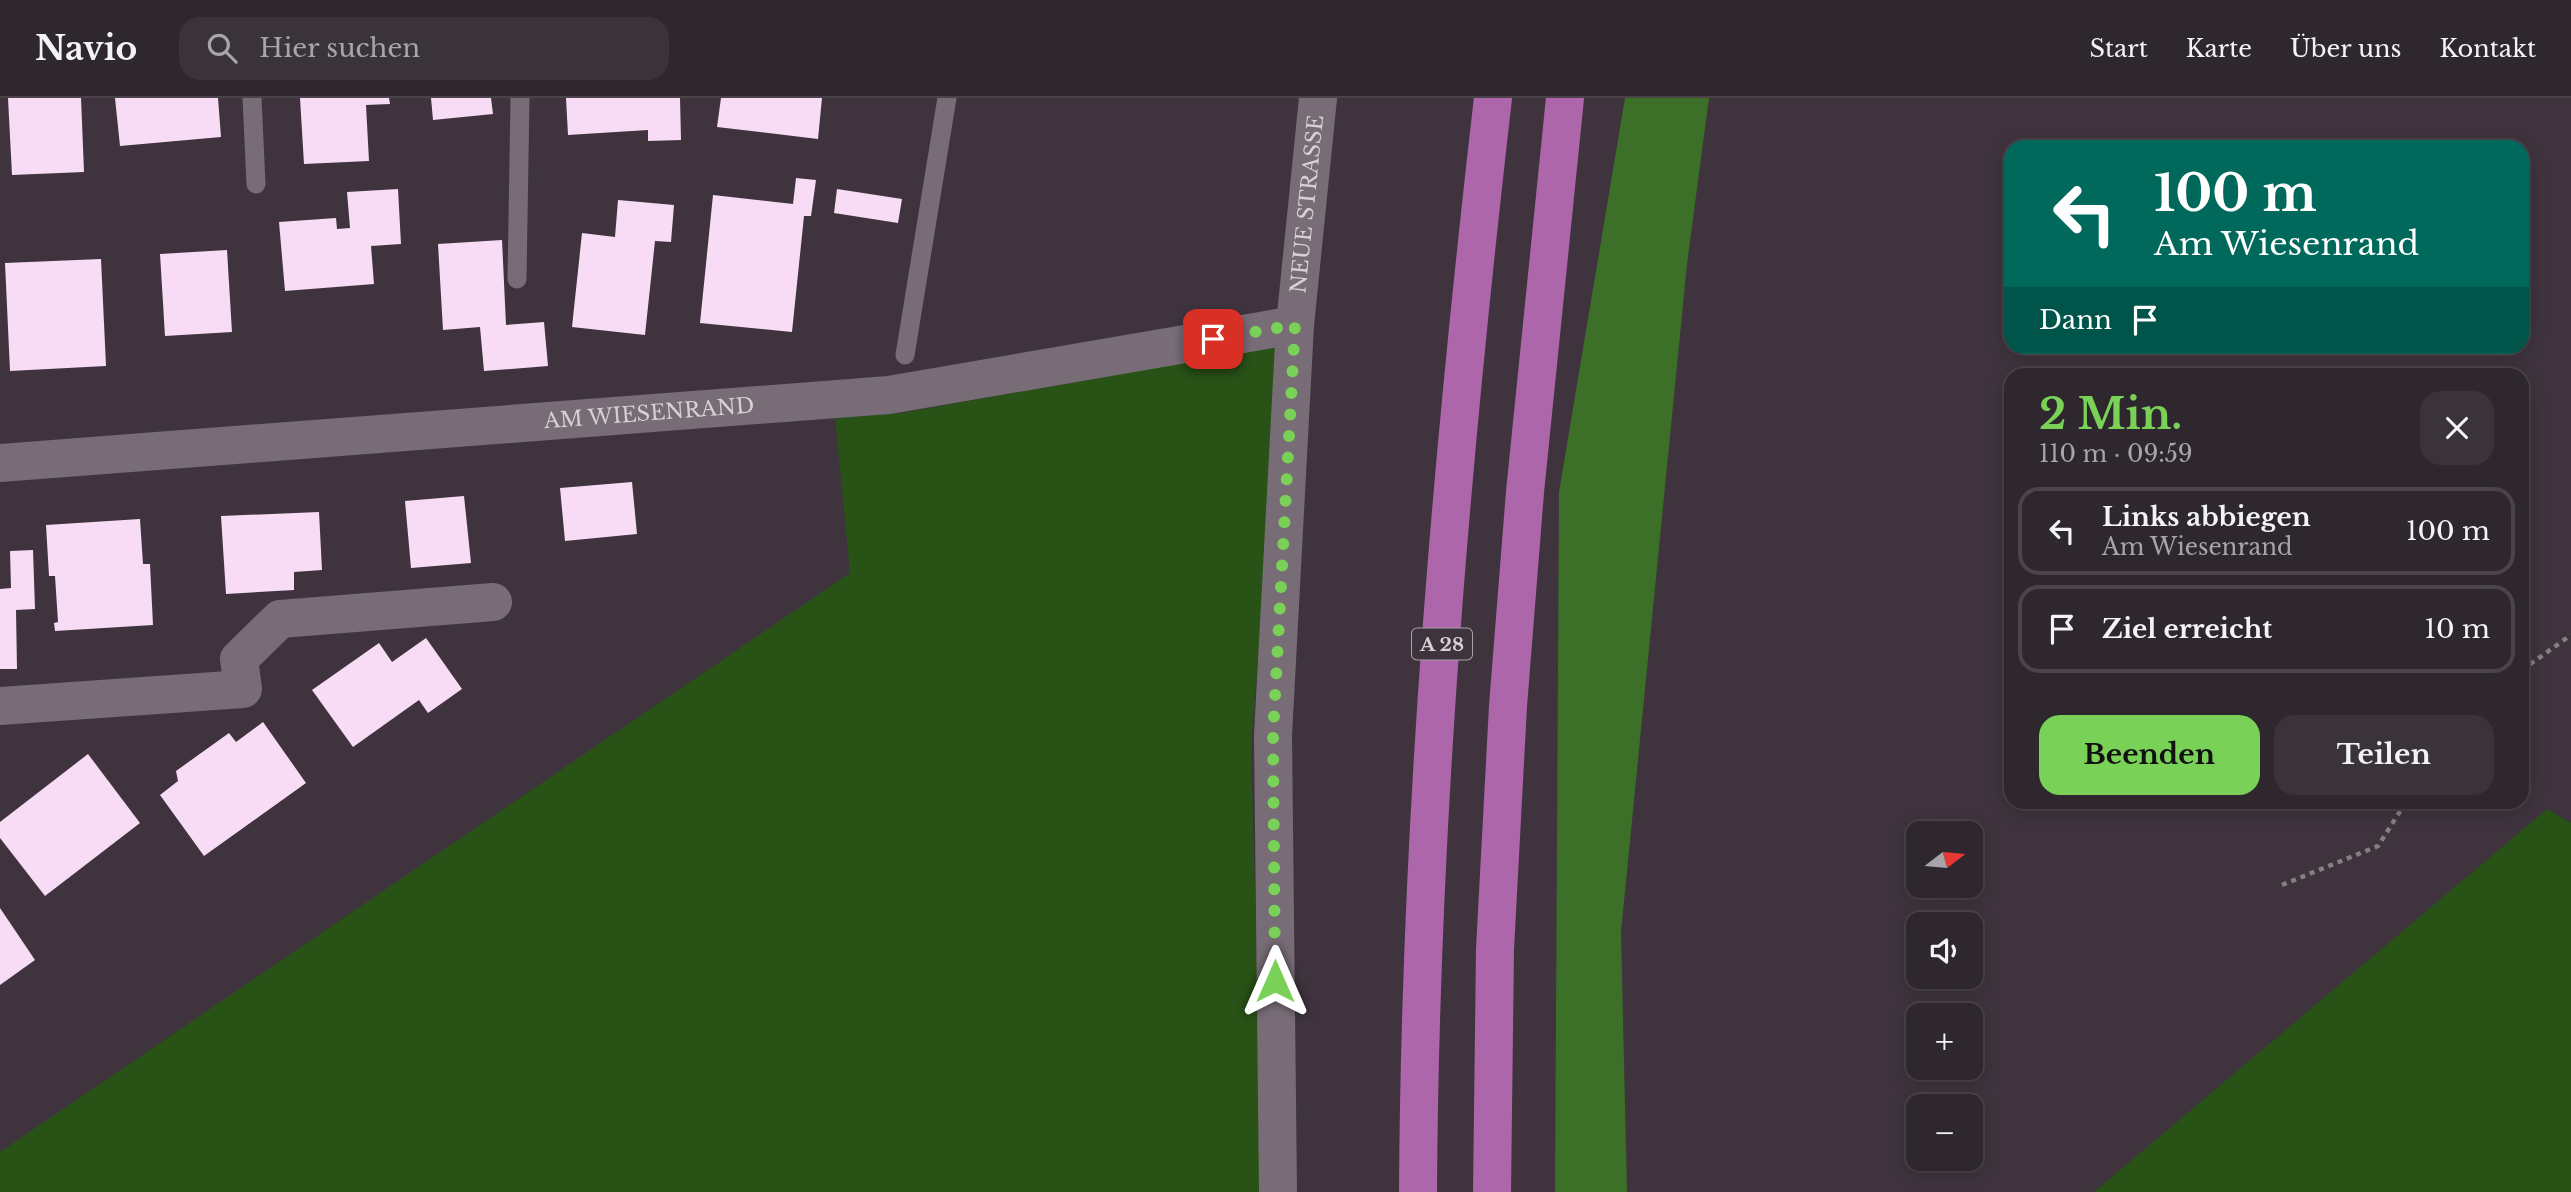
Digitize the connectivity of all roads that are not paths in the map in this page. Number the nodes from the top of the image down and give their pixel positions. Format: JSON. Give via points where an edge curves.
{"nodes":[{"id":1,"x":253,"y":98,"type":"edge"},
{"id":2,"x":520,"y":98,"type":"edge"},
{"id":3,"x":947,"y":98,"type":"edge"},
{"id":4,"x":1318,"y":98,"type":"edge"},
{"id":5,"x":1493,"y":98,"type":"edge"},
{"id":6,"x":1564,"y":98,"type":"edge"},
{"id":7,"x":256,"y":184,"type":"dead end"},
{"id":8,"x":517,"y":279,"type":"dead end"},
{"id":9,"x":1295,"y":325,"type":"junction"},
{"id":10,"x":905,"y":355,"type":"dead end"},
{"id":11,"x":0,"y":463,"type":"edge"},
{"id":12,"x":494,"y":602,"type":"dead end"},
{"id":13,"x":0,"y":706,"type":"edge"},
{"id":14,"x":1278,"y":1192,"type":"edge"},
{"id":15,"x":1418,"y":1192,"type":"edge"},
{"id":16,"x":1492,"y":1192,"type":"edge"}],
"edges":[{"from":1,"to":7,"type":"lane"},
{"from":2,"to":8,"type":"lane"},
{"from":3,"to":10,"type":"lane"},
{"from":4,"to":9,"type":"street","name":"NEUE STRASSE"},
{"from":5,"to":15,"type":"highway","number":"A 28","via":[[1461,377],[1428,826]]},
{"from":6,"to":16,"type":"highway","via":[[1508,706],[1495,948]]},
{"from":9,"to":11,"type":"street","name":"AM WIESENRAND","via":[[889,395]]},
{"from":9,"to":14,"type":"street","name":"NEUE STRASSE","via":[[1273,735]]},
{"from":12,"to":13,"type":"street","via":[[280,619],[239,659],[243,689]]}]}
